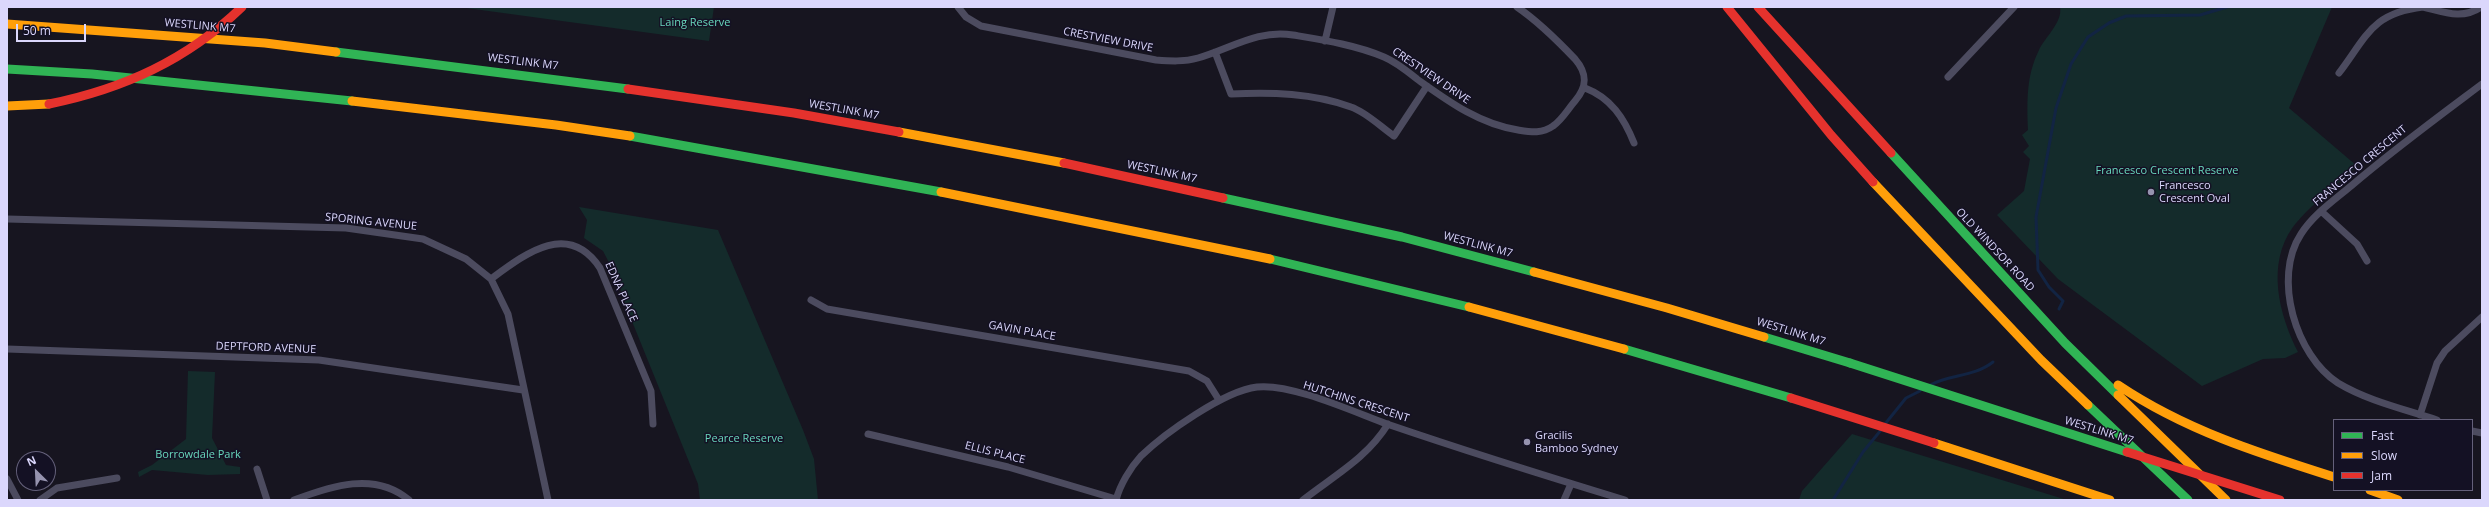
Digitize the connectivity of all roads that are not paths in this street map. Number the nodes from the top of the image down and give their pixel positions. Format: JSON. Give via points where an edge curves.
{"nodes":[{"id":1,"x":242,"y":7,"type":"edge"},
{"id":2,"x":958,"y":7,"type":"edge"},
{"id":3,"x":1333,"y":7,"type":"edge"},
{"id":4,"x":1517,"y":7,"type":"edge"},
{"id":5,"x":1727,"y":7,"type":"edge"},
{"id":6,"x":1758,"y":7,"type":"edge"},
{"id":7,"x":2014,"y":7,"type":"edge"},
{"id":8,"x":2423,"y":7,"type":"edge"},
{"id":9,"x":2481,"y":7,"type":"edge"},
{"id":10,"x":2435,"y":8,"type":"edge"},
{"id":11,"x":7,"y":24,"type":"edge"},
{"id":12,"x":1325,"y":41,"type":"junction"},
{"id":13,"x":1215,"y":52,"type":"junction"},
{"id":14,"x":7,"y":69,"type":"edge"},
{"id":15,"x":2339,"y":73,"type":"dead end"},
{"id":16,"x":1948,"y":77,"type":"dead end"},
{"id":17,"x":2482,"y":84,"type":"edge"},
{"id":18,"x":1426,"y":86,"type":"junction"},
{"id":19,"x":1585,"y":88,"type":"junction"},
{"id":20,"x":7,"y":106,"type":"edge"},
{"id":21,"x":1634,"y":143,"type":"dead end"},
{"id":22,"x":2321,"y":211,"type":"junction"},
{"id":23,"x":7,"y":219,"type":"edge"},
{"id":24,"x":2367,"y":261,"type":"dead end"},
{"id":25,"x":491,"y":279,"type":"junction"},
{"id":26,"x":811,"y":300,"type":"dead end"},
{"id":27,"x":2482,"y":317,"type":"edge"},
{"id":28,"x":2065,"y":343,"type":"junction"},
{"id":29,"x":7,"y":349,"type":"edge"},
{"id":30,"x":523,"y":390,"type":"junction"},
{"id":31,"x":1219,"y":400,"type":"junction"},
{"id":32,"x":2420,"y":414,"type":"junction"},
{"id":33,"x":2434,"y":419,"type":"edge"},
{"id":34,"x":653,"y":424,"type":"dead end"},
{"id":35,"x":1388,"y":424,"type":"junction"},
{"id":36,"x":868,"y":434,"type":"dead end"},
{"id":37,"x":257,"y":469,"type":"dead end"},
{"id":38,"x":117,"y":478,"type":"dead end"},
{"id":39,"x":2333,"y":478,"type":"edge"},
{"id":40,"x":7,"y":479,"type":"edge"},
{"id":41,"x":1571,"y":484,"type":"junction"},
{"id":42,"x":2373,"y":491,"type":"edge"},
{"id":43,"x":18,"y":500,"type":"edge"},
{"id":44,"x":40,"y":500,"type":"edge"},
{"id":45,"x":267,"y":500,"type":"edge"},
{"id":46,"x":294,"y":500,"type":"edge"},
{"id":47,"x":409,"y":500,"type":"edge"},
{"id":48,"x":548,"y":500,"type":"edge"},
{"id":49,"x":1116,"y":500,"type":"edge"},
{"id":50,"x":1303,"y":500,"type":"edge"},
{"id":51,"x":1564,"y":500,"type":"edge"},
{"id":52,"x":1626,"y":500,"type":"edge"},
{"id":53,"x":2110,"y":500,"type":"edge"},
{"id":54,"x":2188,"y":500,"type":"edge"},
{"id":55,"x":2226,"y":500,"type":"edge"},
{"id":56,"x":2280,"y":500,"type":"edge"},
{"id":57,"x":2398,"y":500,"type":"edge"}],
"edges":[{"from":1,"to":20,"type":"highway","bridge":true,"via":[[201,42],[165,65],[113,88],[49,104]]},
{"from":2,"to":13,"type":"street","name":"CRESTVIEW DRIVE","via":[[966,17],[980,26],[1156,60],[1178,62]]},
{"from":3,"to":12,"type":"street"},
{"from":4,"to":19,"type":"street","via":[[1539,22],[1578,62],[1586,79]]},
{"from":5,"to":54,"type":"highway","via":[[1831,135],[1877,186],[2041,360]]},
{"from":6,"to":28,"type":"highway","name":"OLD WINDSOR ROAD"},
{"from":7,"to":16,"type":"street"},
{"from":8,"to":10,"type":"street"},
{"from":8,"to":15,"type":"street","via":[[2391,13],[2377,22]]},
{"from":9,"to":10,"type":"street","via":[[2472,14],[2458,16]]},
{"from":11,"to":56,"type":"highway","name":"WESTLINK M7","bridge":true,"via":[[265,43],[562,79],[794,113],[1045,159],[1402,237],[1667,308],[1850,363]]},
{"from":12,"to":13,"type":"street","name":"CRESTVIEW DRIVE","via":[[1291,35],[1254,36]]},
{"from":12,"to":18,"type":"street","name":"CRESTVIEW DRIVE","via":[[1365,50],[1386,58]]},
{"from":13,"to":18,"type":"street","via":[[1231,94],[1273,92],[1352,107],[1394,136]]},
{"from":14,"to":53,"type":"highway","via":[[92,74],[291,94],[556,125],[649,139],[999,202],[1315,268],[1541,326],[1825,408]]},
{"from":17,"to":22,"type":"street","name":"FRANCESCO CRESCENT"},
{"from":18,"to":19,"type":"street","name":"CRESTVIEW DRIVE","via":[[1470,115],[1490,124],[1533,133],[1554,126]]},
{"from":19,"to":21,"type":"street","via":[[1602,94],[1625,122]]},
{"from":22,"to":24,"type":"street","via":[[2357,244]]},
{"from":22,"to":32,"type":"street","name":"FRANCESCO CRESCENT","via":[[2301,234],[2291,256],[2288,276],[2289,300],[2303,341],[2318,363],[2337,382],[2360,395]]},
{"from":23,"to":25,"type":"street","name":"SPORING AVENUE","via":[[346,228],[423,239],[466,259]]},
{"from":25,"to":30,"type":"street","name":"SPORING AVENUE","via":[[508,314]]},
{"from":25,"to":34,"type":"street","name":"EDNA PLACE","via":[[525,254],[551,244],[575,244],[588,253],[600,268],[651,391]]},
{"from":26,"to":31,"type":"street","name":"GAVIN PLACE","via":[[827,309],[1189,371],[1207,380]]},
{"from":27,"to":32,"type":"street","via":[[2441,357]]},
{"from":28,"to":39,"type":"highway","via":[[2115,383],[2163,416],[2230,444]]},
{"from":28,"to":55,"type":"highway","name":"OLD WINDSOR ROAD"},
{"from":29,"to":30,"type":"street","name":"DEPTFORD AVENUE","via":[[319,360]]},
{"from":30,"to":48,"type":"street","name":"SPORING AVENUE"},
{"from":31,"to":35,"type":"street","name":"HUTCHINS CRESCENT","via":[[1258,387],[1283,390],[1312,397]]},
{"from":31,"to":49,"type":"street","name":"HUTCHINS CRESCENT","via":[[1141,457],[1122,483]]},
{"from":32,"to":33,"type":"street","name":"FRANCESCO CRESCENT"},
{"from":35,"to":41,"type":"street","name":"HUTCHINS CRESCENT"},
{"from":35,"to":50,"type":"street","via":[[1376,443],[1363,456]]},
{"from":36,"to":49,"type":"street","name":"ELLIS PLACE","via":[[1008,467]]},
{"from":37,"to":45,"type":"street"},
{"from":38,"to":44,"type":"street","via":[[57,488]]},
{"from":40,"to":43,"type":"street"},
{"from":41,"to":51,"type":"street"},
{"from":41,"to":52,"type":"street","name":"HUTCHINS CRESCENT"},
{"from":42,"to":57,"type":"highway"},
{"from":46,"to":47,"type":"street","via":[[322,489],[346,484],[377,483]]}]}
